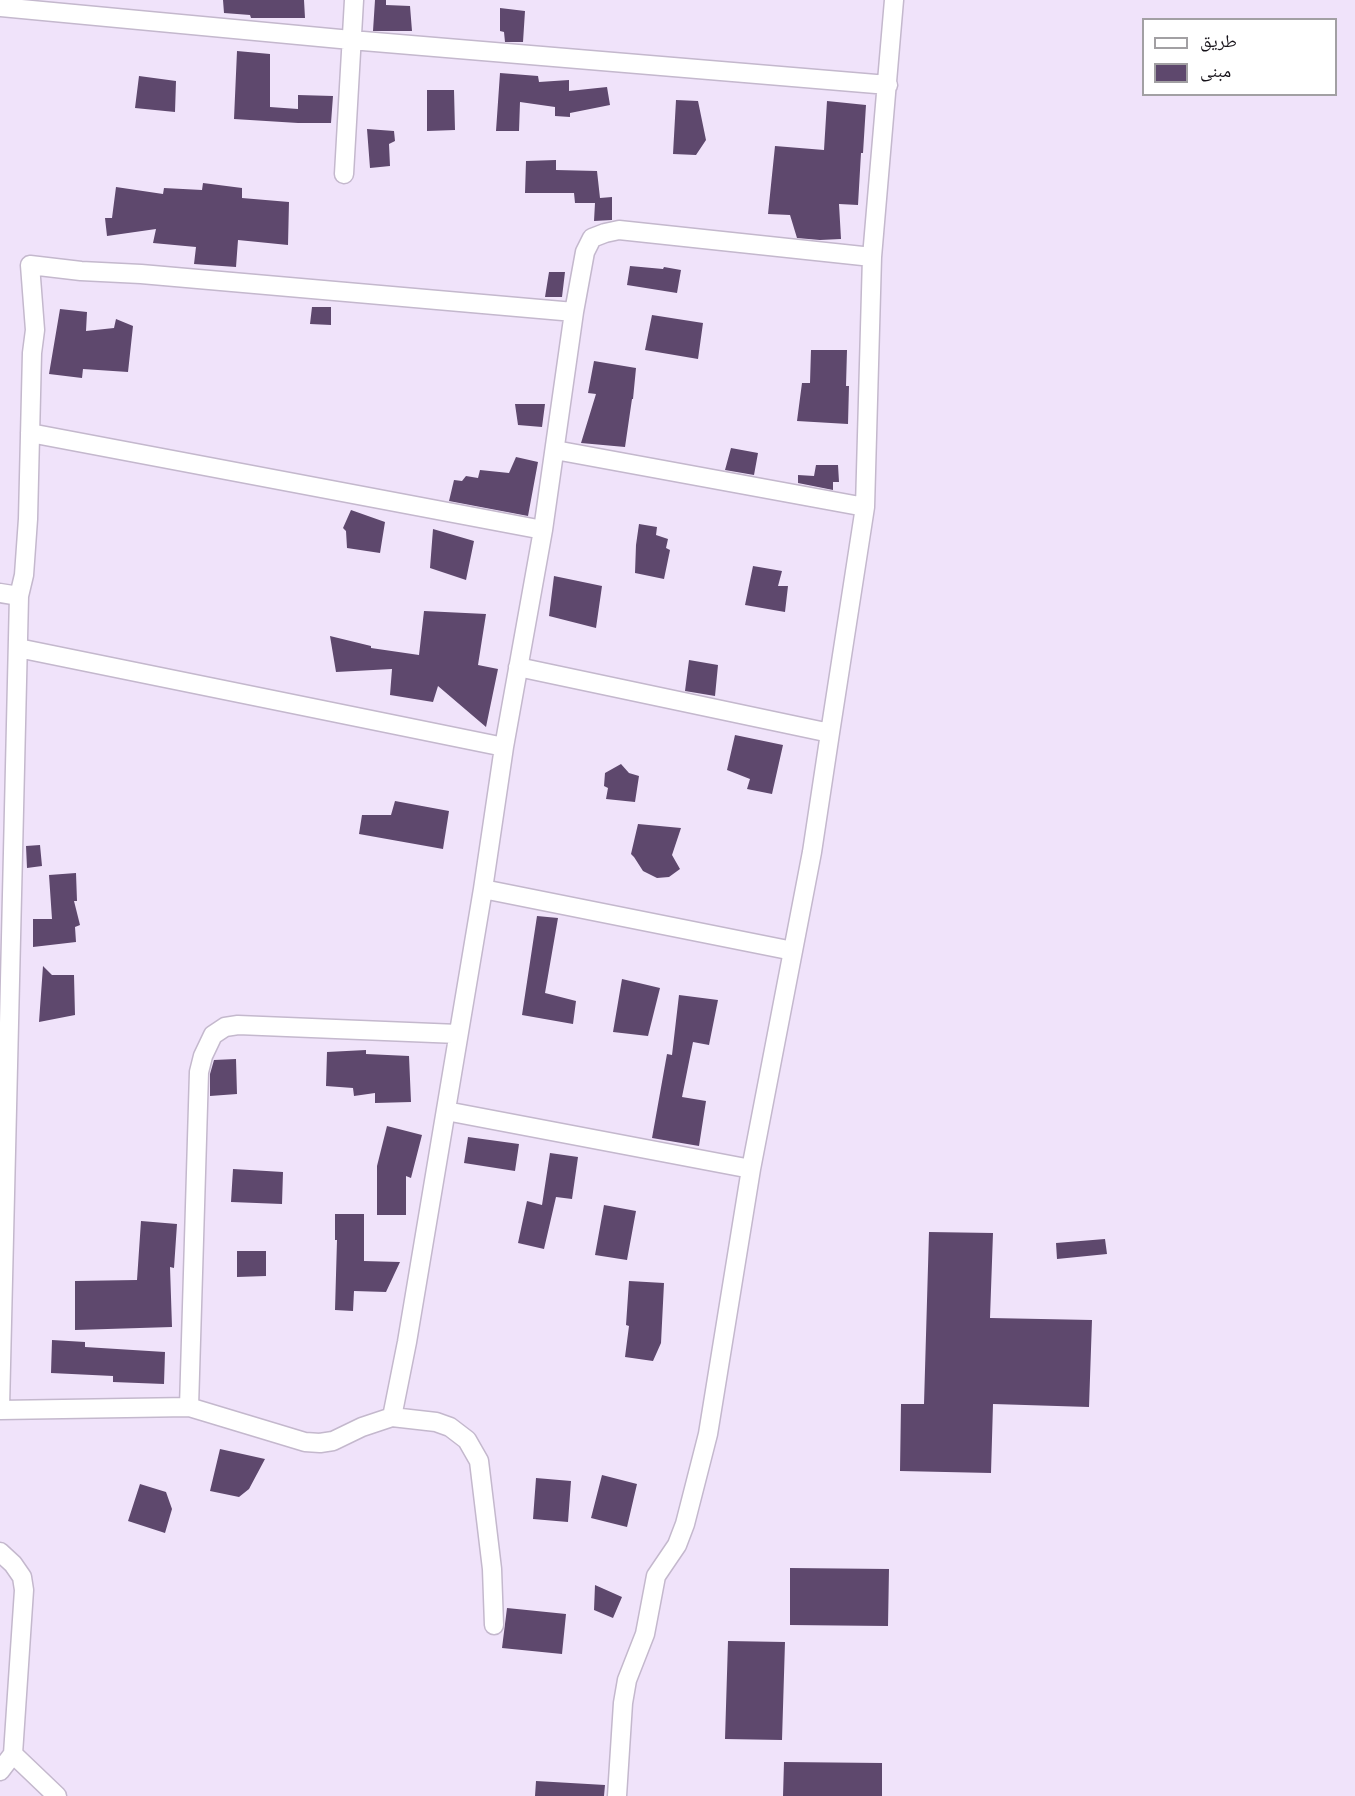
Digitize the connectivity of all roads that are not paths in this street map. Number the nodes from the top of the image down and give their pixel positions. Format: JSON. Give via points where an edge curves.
{"nodes":[{"id":1,"x":354,"y":0,"type":"edge"},
{"id":2,"x":894,"y":0,"type":"edge"},
{"id":3,"x":0,"y":7,"type":"edge"},
{"id":4,"x":351,"y":40,"type":"junction"},
{"id":5,"x":888,"y":85,"type":"junction"},
{"id":6,"x":344,"y":174,"type":"dead end"},
{"id":7,"x":872,"y":257,"type":"junction"},
{"id":8,"x":574,"y":312,"type":"junction"},
{"id":9,"x":30,"y":433,"type":"junction"},
{"id":10,"x":555,"y":450,"type":"junction"},
{"id":11,"x":865,"y":507,"type":"junction"},
{"id":12,"x":543,"y":530,"type":"junction"},
{"id":13,"x":0,"y":593,"type":"edge"},
{"id":14,"x":19,"y":596,"type":"junction"},
{"id":15,"x":18,"y":648,"type":"junction"},
{"id":16,"x":518,"y":667,"type":"junction"},
{"id":17,"x":830,"y":733,"type":"junction"},
{"id":18,"x":504,"y":747,"type":"junction"},
{"id":19,"x":483,"y":889,"type":"junction"},
{"id":20,"x":6,"y":915,"type":"edge"},
{"id":21,"x":794,"y":951,"type":"junction"},
{"id":22,"x":458,"y":1034,"type":"junction"},
{"id":23,"x":446,"y":1111,"type":"junction"},
{"id":24,"x":751,"y":1169,"type":"junction"},
{"id":25,"x":2,"y":1273,"type":"edge"},
{"id":26,"x":189,"y":1407,"type":"junction"},
{"id":27,"x":0,"y":1408,"type":"edge"},
{"id":28,"x":392,"y":1417,"type":"junction"},
{"id":29,"x":0,"y":1552,"type":"edge"},
{"id":30,"x":494,"y":1625,"type":"dead end"},
{"id":31,"x":13,"y":1754,"type":"junction"},
{"id":32,"x":0,"y":1772,"type":"edge"},
{"id":33,"x":57,"y":1796,"type":"edge"},
{"id":34,"x":617,"y":1796,"type":"edge"}],
"edges":[{"from":1,"to":4,"type":"street"},
{"from":2,"to":5,"type":"street"},
{"from":3,"to":4,"type":"street"},
{"from":4,"to":5,"type":"street"},
{"from":4,"to":6,"type":"street"},
{"from":5,"to":7,"type":"street"},
{"from":7,"to":8,"type":"street","via":[[619,230],[592,238],[585,252]]},
{"from":7,"to":11,"type":"street"},
{"from":8,"to":9,"type":"street","via":[[30,265],[35,330]]},
{"from":8,"to":10,"type":"street"},
{"from":9,"to":12,"type":"street"},
{"from":9,"to":14,"type":"street","via":[[28,519]]},
{"from":10,"to":11,"type":"street"},
{"from":10,"to":12,"type":"street"},
{"from":11,"to":17,"type":"street"},
{"from":12,"to":16,"type":"street"},
{"from":13,"to":14,"type":"street"},
{"from":14,"to":15,"type":"street"},
{"from":15,"to":18,"type":"street"},
{"from":15,"to":20,"type":"street"},
{"from":16,"to":17,"type":"street"},
{"from":16,"to":18,"type":"street"},
{"from":17,"to":21,"type":"street"},
{"from":18,"to":19,"type":"street"},
{"from":19,"to":21,"type":"street"},
{"from":19,"to":22,"type":"street"},
{"from":20,"to":25,"type":"street"},
{"from":21,"to":24,"type":"street"},
{"from":22,"to":23,"type":"street"},
{"from":22,"to":26,"type":"street","via":[[238,1025],[213,1035],[199,1072]]},
{"from":23,"to":24,"type":"street"},
{"from":23,"to":28,"type":"street"},
{"from":24,"to":34,"type":"street","via":[[708,1434],[685,1524],[677,1545],[656,1576],[645,1634],[627,1680]]},
{"from":25,"to":27,"type":"street"},
{"from":26,"to":27,"type":"street"},
{"from":26,"to":28,"type":"street","via":[[305,1442],[320,1443]]},
{"from":28,"to":30,"type":"street","via":[[450,1427],[467,1440],[479,1461],[492,1569]]},
{"from":29,"to":31,"type":"street","via":[[22,1577],[24,1590]]},
{"from":31,"to":32,"type":"street"},
{"from":31,"to":33,"type":"street"}]}
